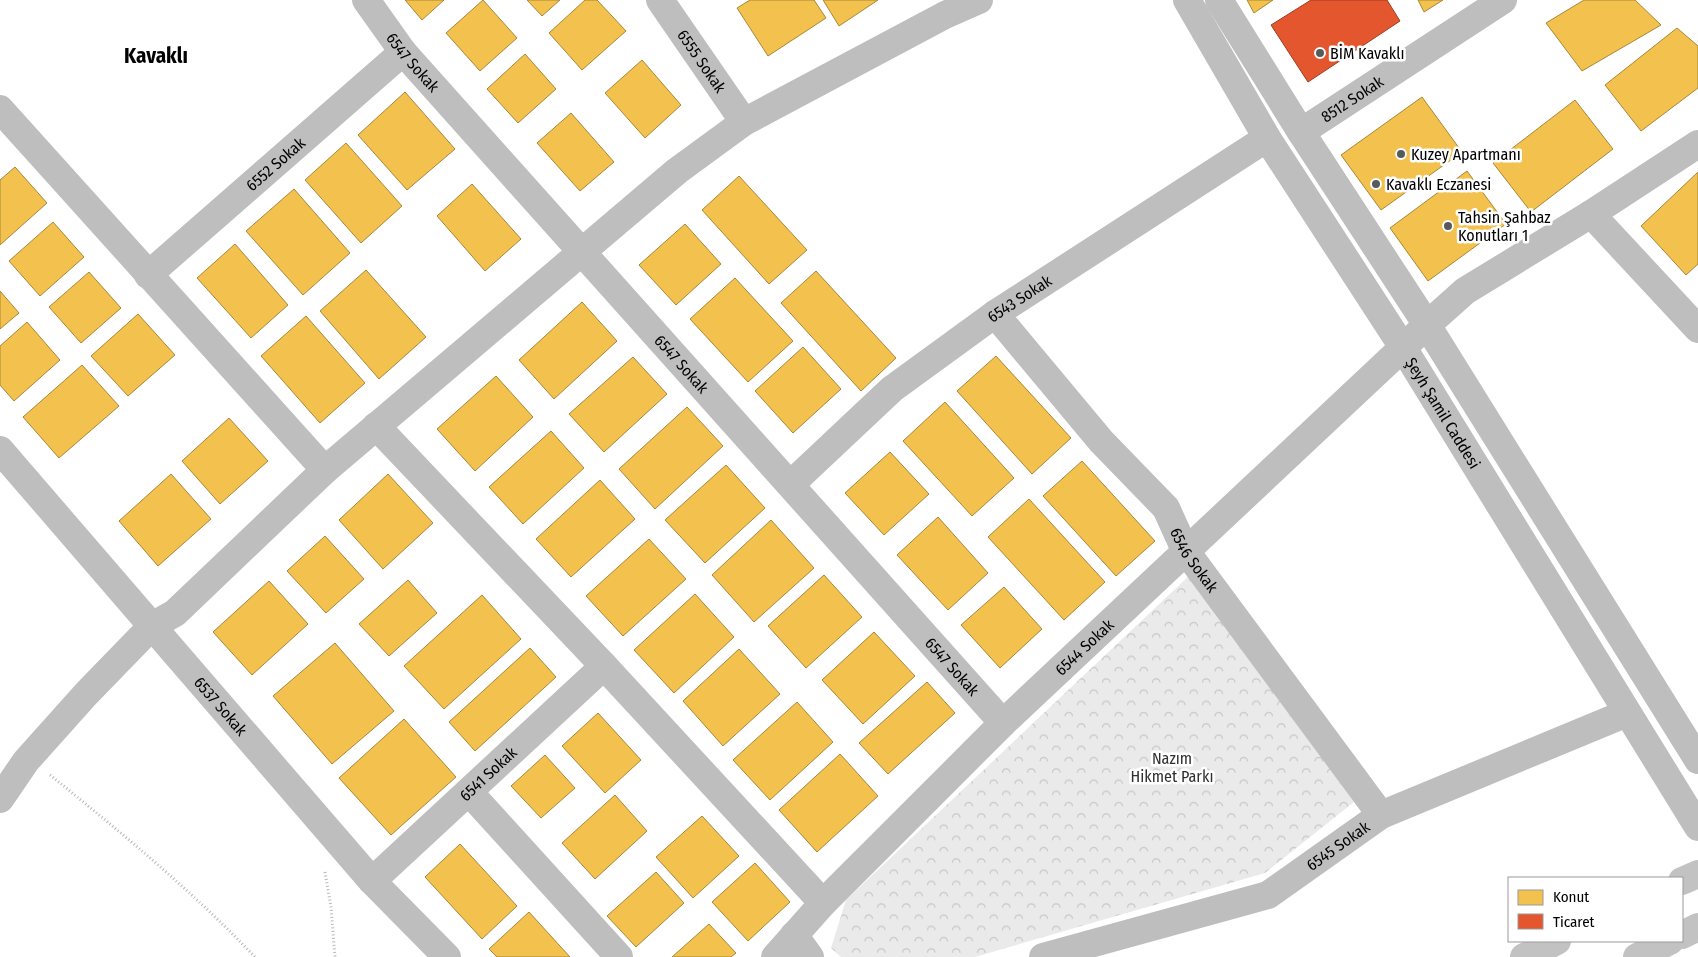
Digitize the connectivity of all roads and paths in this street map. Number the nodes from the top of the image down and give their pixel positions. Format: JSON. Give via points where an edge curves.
{"nodes":[{"id":1,"x":366,"y":0,"type":"edge"},
{"id":2,"x":660,"y":0,"type":"edge"},
{"id":3,"x":979,"y":0,"type":"edge"},
{"id":4,"x":1187,"y":0,"type":"edge"},
{"id":5,"x":1219,"y":0,"type":"edge"},
{"id":6,"x":1503,"y":0,"type":"edge"},
{"id":7,"x":940,"y":8,"type":"edge"},
{"id":8,"x":403,"y":52,"type":"junction"},
{"id":9,"x":0,"y":109,"type":"edge"},
{"id":10,"x":744,"y":122,"type":"junction"},
{"id":11,"x":1301,"y":132,"type":"junction"},
{"id":12,"x":1267,"y":138,"type":"junction"},
{"id":13,"x":1698,"y":144,"type":"edge"},
{"id":14,"x":1591,"y":214,"type":"junction"},
{"id":15,"x":584,"y":252,"type":"junction"},
{"id":16,"x":148,"y":275,"type":"junction"},
{"id":17,"x":995,"y":314,"type":"junction"},
{"id":18,"x":1427,"y":325,"type":"junction"},
{"id":19,"x":1698,"y":329,"type":"edge"},
{"id":20,"x":1402,"y":346,"type":"junction"},
{"id":21,"x":376,"y":426,"type":"junction"},
{"id":22,"x":0,"y":450,"type":"edge"},
{"id":23,"x":325,"y":470,"type":"junction"},
{"id":24,"x":791,"y":484,"type":"junction"},
{"id":25,"x":1185,"y":550,"type":"junction"},
{"id":26,"x":152,"y":626,"type":"junction"},
{"id":27,"x":604,"y":666,"type":"junction"},
{"id":28,"x":1627,"y":713,"type":"junction"},
{"id":29,"x":1003,"y":723,"type":"junction"},
{"id":30,"x":29,"y":758,"type":"junction"},
{"id":31,"x":1698,"y":760,"type":"edge"},
{"id":32,"x":469,"y":792,"type":"junction"},
{"id":33,"x":0,"y":799,"type":"edge"},
{"id":34,"x":1381,"y":815,"type":"junction"},
{"id":35,"x":1698,"y":827,"type":"edge"},
{"id":36,"x":330,"y":833,"type":"junction"},
{"id":37,"x":1698,"y":874,"type":"edge"},
{"id":38,"x":372,"y":881,"type":"junction"},
{"id":39,"x":1683,"y":881,"type":"edge"},
{"id":40,"x":823,"y":903,"type":"junction"},
{"id":41,"x":1698,"y":927,"type":"edge"},
{"id":42,"x":1683,"y":934,"type":"edge"},
{"id":43,"x":794,"y":935,"type":"junction"},
{"id":44,"x":1555,"y":942,"type":"edge"},
{"id":45,"x":1668,"y":942,"type":"edge"},
{"id":46,"x":255,"y":957,"type":"edge"},
{"id":47,"x":335,"y":957,"type":"edge"},
{"id":48,"x":447,"y":957,"type":"edge"},
{"id":49,"x":619,"y":957,"type":"edge"},
{"id":50,"x":775,"y":957,"type":"edge"},
{"id":51,"x":810,"y":957,"type":"edge"},
{"id":52,"x":1043,"y":957,"type":"edge"},
{"id":53,"x":1524,"y":957,"type":"edge"},
{"id":54,"x":1637,"y":957,"type":"edge"}],
"edges":[{"from":1,"to":8,"type":"street","name":"6547 Sokak"},
{"from":2,"to":10,"type":"street","name":"6555 Sokak"},
{"from":3,"to":7,"type":"street"},
{"from":4,"to":12,"type":"street","name":"Şeyh Şamil Caddesi"},
{"from":5,"to":11,"type":"street","name":"Şeyh Şamil Caddesi"},
{"from":6,"to":11,"type":"street","name":"8512 Sokak"},
{"from":7,"to":10,"type":"street"},
{"from":8,"to":15,"type":"street","name":"6547 Sokak"},
{"from":8,"to":16,"type":"street","name":"6552 Sokak"},
{"from":9,"to":16,"type":"street"},
{"from":10,"to":15,"type":"street","via":[[677,171]]},
{"from":11,"to":18,"type":"street","name":"Şeyh Şamil Caddesi"},
{"from":12,"to":17,"type":"street","name":"6543 Sokak"},
{"from":12,"to":20,"type":"street","name":"Şeyh Şamil Caddesi"},
{"from":13,"to":14,"type":"street","name":"6544 Sokak"},
{"from":14,"to":18,"type":"street","name":"6544 Sokak","via":[[1465,291]]},
{"from":14,"to":19,"type":"street"},
{"from":15,"to":21,"type":"street"},
{"from":15,"to":24,"type":"street","name":"6547 Sokak"},
{"from":16,"to":23,"type":"street"},
{"from":17,"to":24,"type":"street","name":"6543 Sokak","via":[[892,389]]},
{"from":17,"to":25,"type":"street","name":"6546 Sokak","via":[[1101,441],[1166,508]]},
{"from":18,"to":20,"type":"street","name":"6544 Sokak"},
{"from":18,"to":31,"type":"street","name":"Şeyh Şamil Caddesi"},
{"from":20,"to":25,"type":"street","name":"6544 Sokak"},
{"from":20,"to":28,"type":"street","name":"Şeyh Şamil Caddesi"},
{"from":21,"to":23,"type":"street"},
{"from":21,"to":27,"type":"street"},
{"from":22,"to":26,"type":"street","name":"6537 Sokak"},
{"from":23,"to":26,"type":"street","via":[[176,614]]},
{"from":24,"to":29,"type":"street","name":"6547 Sokak"},
{"from":25,"to":29,"type":"street","name":"6544 Sokak"},
{"from":25,"to":34,"type":"street","name":"6546 Sokak"},
{"from":26,"to":30,"type":"street"},
{"from":26,"to":36,"type":"street","name":"6537 Sokak"},
{"from":27,"to":32,"type":"street","name":"6541 Sokak"},
{"from":27,"to":40,"type":"street"},
{"from":28,"to":34,"type":"street","name":"6545 Sokak"},
{"from":28,"to":35,"type":"street","name":"Şeyh Şamil Caddesi"},
{"from":29,"to":40,"type":"street","name":"6544 Sokak"},
{"from":30,"to":33,"type":"street"},
{"from":30,"to":46,"type":"path","via":[[142,849],[218,918]]},
{"from":32,"to":38,"type":"street","name":"6541 Sokak"},
{"from":32,"to":49,"type":"street"},
{"from":34,"to":52,"type":"street","name":"6545 Sokak","via":[[1268,895]]},
{"from":36,"to":38,"type":"street","name":"6537 Sokak"},
{"from":36,"to":47,"type":"path","via":[[322,858],[331,907]]},
{"from":37,"to":39,"type":"main road"},
{"from":38,"to":48,"type":"street","name":"6537 Sokak"},
{"from":40,"to":43,"type":"street","name":"6544 Sokak"},
{"from":41,"to":42,"type":"main road"},
{"from":43,"to":50,"type":"street","name":"6544 Sokak"},
{"from":43,"to":51,"type":"street"},
{"from":44,"to":53,"type":"main road"},
{"from":45,"to":54,"type":"main road"}]}
